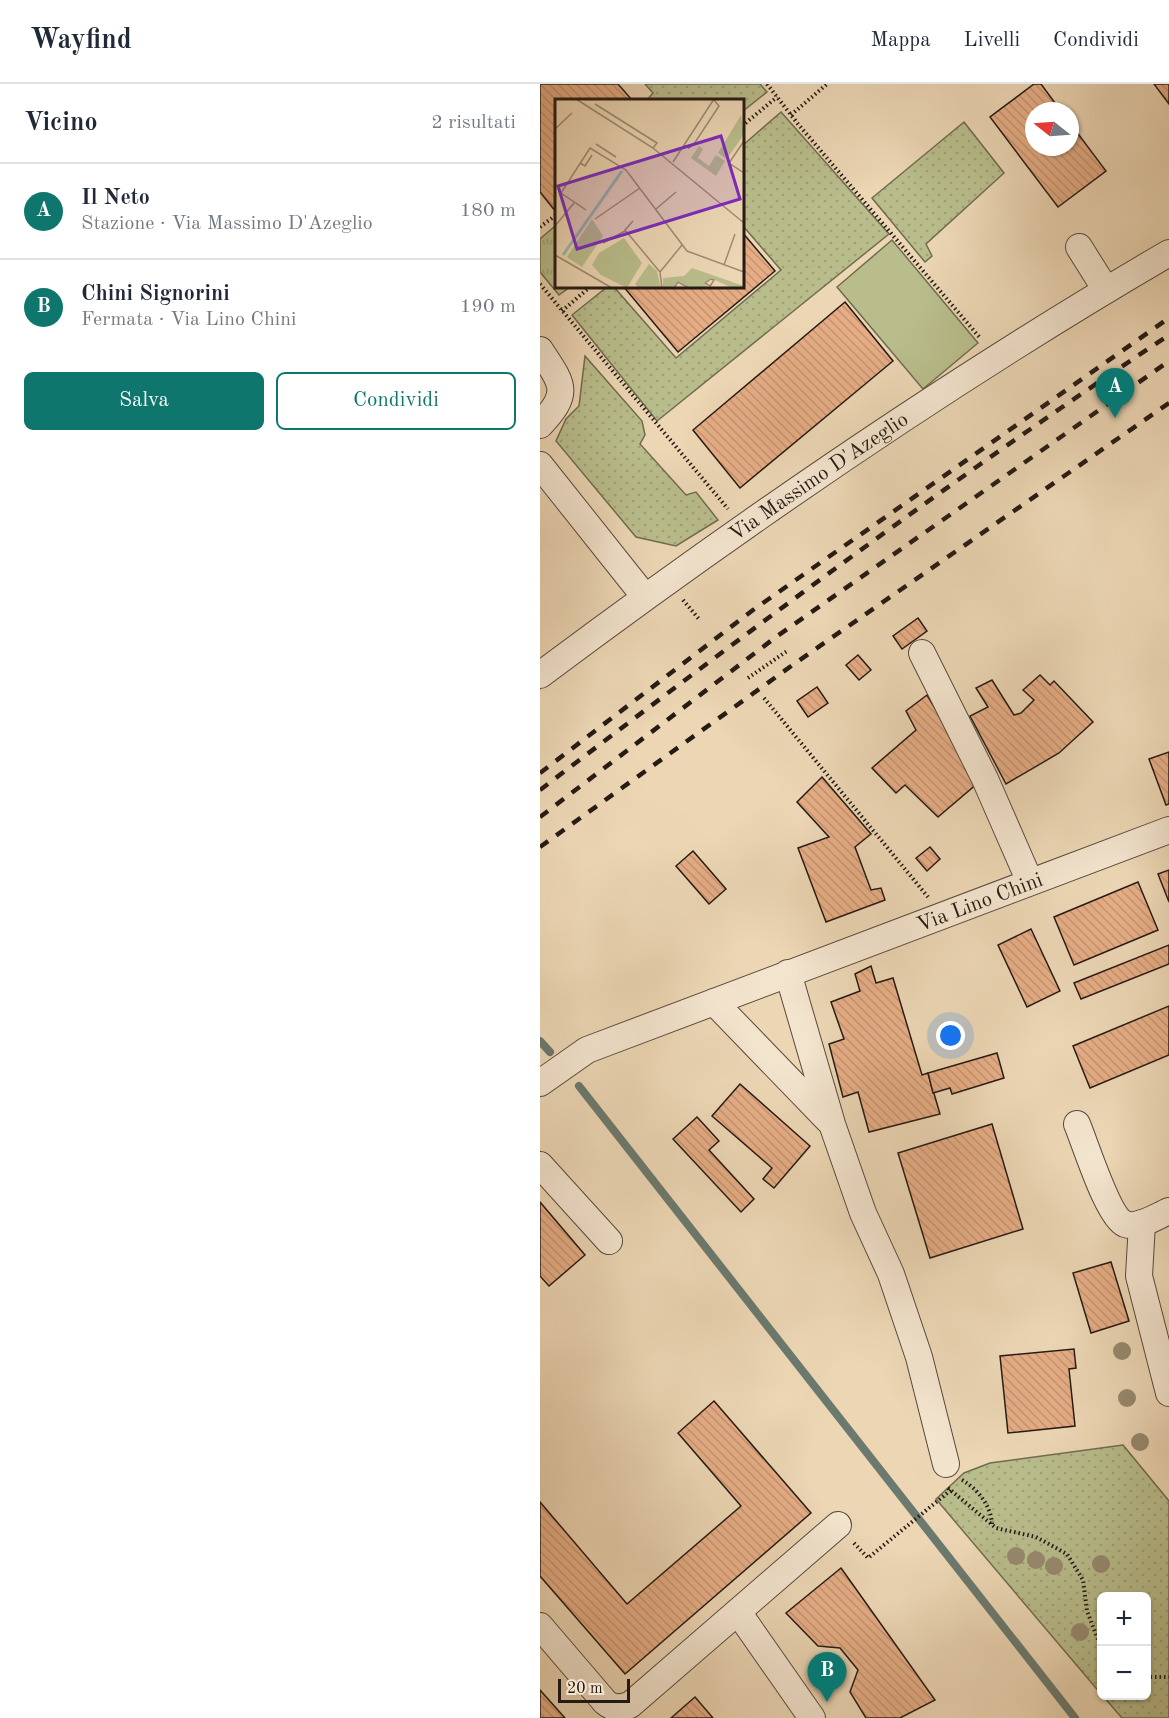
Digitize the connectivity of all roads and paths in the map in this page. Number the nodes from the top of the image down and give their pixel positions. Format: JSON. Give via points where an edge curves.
{"nodes":[{"id":1,"x":767,"y":84,"type":"edge"},
{"id":2,"x":827,"y":84,"type":"edge"},
{"id":3,"x":777,"y":97,"type":"junction"},
{"id":4,"x":791,"y":115,"type":"junction"},
{"id":5,"x":744,"y":124,"type":"edge"},
{"id":6,"x":555,"y":216,"type":"edge"},
{"id":7,"x":540,"y":227,"type":"edge"},
{"id":8,"x":1079,"y":247,"type":"dead end"},
{"id":9,"x":1169,"y":253,"type":"edge"},
{"id":10,"x":540,"y":284,"type":"edge"},
{"id":11,"x":589,"y":288,"type":"edge"},
{"id":12,"x":1106,"y":290,"type":"junction"},
{"id":13,"x":562,"y":311,"type":"junction"},
{"id":14,"x":540,"y":350,"type":"edge"},
{"id":15,"x":997,"y":358,"type":"junction"},
{"id":16,"x":540,"y":425,"type":"edge"},
{"id":17,"x":540,"y":465,"type":"edge"},
{"id":18,"x":743,"y":530,"type":"junction"},
{"id":19,"x":645,"y":597,"type":"junction"},
{"id":20,"x":787,"y":651,"type":"dead end"},
{"id":21,"x":922,"y":653,"type":"dead end"},
{"id":22,"x":540,"y":675,"type":"edge"},
{"id":23,"x":748,"y":678,"type":"dead end"},
{"id":24,"x":764,"y":698,"type":"dead end"},
{"id":25,"x":1169,"y":830,"type":"edge"},
{"id":26,"x":1030,"y":882,"type":"junction"},
{"id":27,"x":943,"y":915,"type":"junction"},
{"id":28,"x":788,"y":973,"type":"junction"},
{"id":29,"x":714,"y":1002,"type":"junction"},
{"id":30,"x":540,"y":1083,"type":"edge"},
{"id":31,"x":832,"y":1124,"type":"junction"},
{"id":32,"x":1077,"y":1124,"type":"dead end"},
{"id":33,"x":540,"y":1165,"type":"edge"},
{"id":34,"x":1169,"y":1211,"type":"edge"},
{"id":35,"x":1142,"y":1223,"type":"junction"},
{"id":36,"x":609,"y":1241,"type":"dead end"},
{"id":37,"x":1169,"y":1394,"type":"edge"},
{"id":38,"x":945,"y":1475,"type":"junction"},
{"id":39,"x":951,"y":1490,"type":"junction"},
{"id":40,"x":838,"y":1525,"type":"joint"},
{"id":41,"x":992,"y":1525,"type":"junction"},
{"id":42,"x":738,"y":1612,"type":"junction"},
{"id":43,"x":540,"y":1626,"type":"edge"},
{"id":44,"x":1100,"y":1646,"type":"edge"},
{"id":45,"x":1169,"y":1677,"type":"edge"},
{"id":46,"x":1151,"y":1678,"type":"edge"},
{"id":47,"x":812,"y":1718,"type":"edge"}],
"edges":[{"from":1,"to":3,"type":"path"},
{"from":2,"to":4,"type":"path"},
{"from":3,"to":4,"type":"path"},
{"from":3,"to":5,"type":"path"},
{"from":4,"to":15,"type":"path"},
{"from":6,"to":7,"type":"path"},
{"from":8,"to":12,"type":"street"},
{"from":9,"to":12,"type":"street","name":"Via Massimo D'Azeglio"},
{"from":10,"to":13,"type":"path"},
{"from":11,"to":13,"type":"path"},
{"from":12,"to":15,"type":"street","name":"Via Massimo D'Azeglio"},
{"from":13,"to":18,"type":"path"},
{"from":14,"to":16,"type":"street","via":[[561,381],[559,405]]},
{"from":15,"to":18,"type":"street","name":"Via Massimo D'Azeglio","via":[[827,469]]},
{"from":17,"to":19,"type":"street"},
{"from":18,"to":19,"type":"street","name":"Via Massimo D'Azeglio"},
{"from":19,"to":22,"type":"street","name":"Via Massimo D'Azeglio"},
{"from":20,"to":23,"type":"path"},
{"from":21,"to":26,"type":"street","via":[[985,779]]},
{"from":24,"to":27,"type":"path"},
{"from":25,"to":26,"type":"street","name":"Via Lino Chini"},
{"from":26,"to":27,"type":"street","name":"Via Lino Chini"},
{"from":27,"to":28,"type":"street","name":"Via Lino Chini"},
{"from":28,"to":29,"type":"street","name":"Via Lino Chini"},
{"from":28,"to":31,"type":"street"},
{"from":29,"to":30,"type":"street","name":"Via Lino Chini","via":[[587,1050]]},
{"from":29,"to":31,"type":"street"},
{"from":31,"to":38,"type":"street","via":[[912,1336]]},
{"from":32,"to":35,"type":"street","via":[[1115,1215],[1126,1224]]},
{"from":33,"to":36,"type":"street"},
{"from":34,"to":35,"type":"street"},
{"from":35,"to":37,"type":"street","via":[[1138,1275]]},
{"from":38,"to":39,"type":"path"},
{"from":38,"to":41,"type":"path","via":[[948,1471],[967,1483],[985,1502]]},
{"from":39,"to":40,"type":"path","via":[[868,1558]]},
{"from":39,"to":41,"type":"path"},
{"from":40,"to":42,"type":"street"},
{"from":41,"to":44,"type":"path","via":[[1036,1537],[1066,1554],[1083,1580]]},
{"from":42,"to":43,"type":"street","via":[[630,1705],[622,1707],[605,1702]]},
{"from":42,"to":47,"type":"street"},
{"from":45,"to":46,"type":"path"}]}
